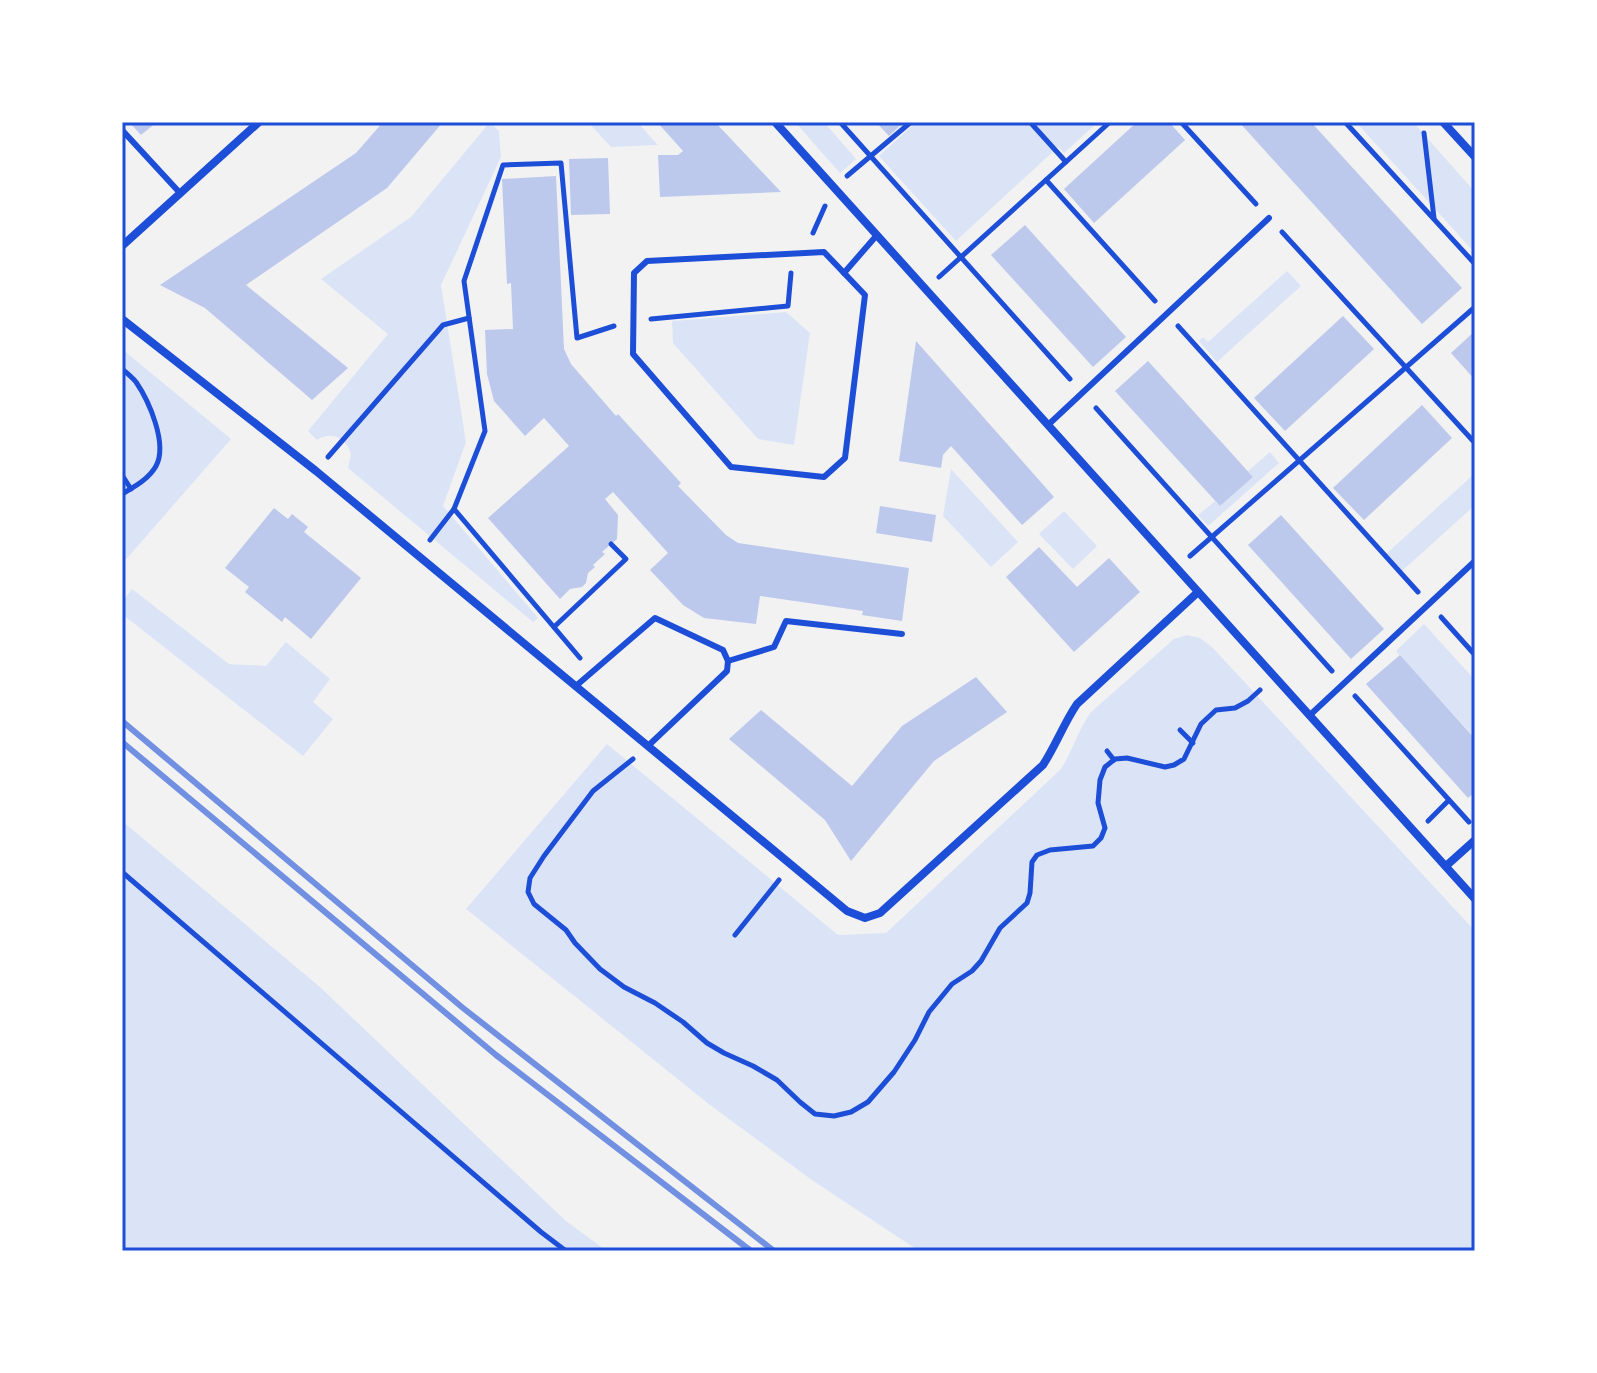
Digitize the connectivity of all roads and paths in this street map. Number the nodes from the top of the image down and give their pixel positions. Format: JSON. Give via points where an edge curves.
{"nodes":[{"id":1,"x":259,"y":122,"type":"edge"},
{"id":2,"x":775,"y":122,"type":"edge"},
{"id":3,"x":840,"y":122,"type":"edge"},
{"id":4,"x":911,"y":122,"type":"edge"},
{"id":5,"x":1030,"y":122,"type":"edge"},
{"id":6,"x":1110,"y":122,"type":"edge"},
{"id":7,"x":1181,"y":122,"type":"edge"},
{"id":8,"x":1345,"y":122,"type":"edge"},
{"id":9,"x":1423,"y":122,"type":"edge"},
{"id":10,"x":1443,"y":122,"type":"edge"},
{"id":11,"x":122,"y":130,"type":"edge"},
{"id":12,"x":871,"y":156,"type":"junction"},
{"id":13,"x":1475,"y":157,"type":"edge"},
{"id":14,"x":1066,"y":162,"type":"junction"},
{"id":15,"x":1046,"y":180,"type":"junction"},
{"id":16,"x":834,"y":187,"type":"junction"},
{"id":17,"x":180,"y":193,"type":"junction"},
{"id":18,"x":1269,"y":218,"type":"junction"},
{"id":19,"x":1434,"y":219,"type":"junction"},
{"id":20,"x":877,"y":235,"type":"junction"},
{"id":21,"x":122,"y":246,"type":"edge"},
{"id":22,"x":803,"y":253,"type":"junction"},
{"id":23,"x":961,"y":257,"type":"junction"},
{"id":24,"x":1475,"y":264,"type":"edge"},
{"id":25,"x":844,"y":273,"type":"junction"},
{"id":26,"x":926,"y":289,"type":"junction"},
{"id":27,"x":1475,"y":307,"type":"edge"},
{"id":28,"x":1167,"y":314,"type":"junction"},
{"id":29,"x":469,"y":318,"type":"junction"},
{"id":30,"x":122,"y":319,"type":"edge"},
{"id":31,"x":633,"y":320,"type":"junction"},
{"id":32,"x":1406,"y":368,"type":"junction"},
{"id":33,"x":122,"y":369,"type":"edge"},
{"id":34,"x":1082,"y":393,"type":"junction"},
{"id":35,"x":1048,"y":425,"type":"junction"},
{"id":36,"x":1475,"y":443,"type":"edge"},
{"id":37,"x":1299,"y":461,"type":"junction"},
{"id":38,"x":316,"y":471,"type":"junction"},
{"id":39,"x":122,"y":475,"type":"edge"},
{"id":40,"x":131,"y":489,"type":"junction"},
{"id":41,"x":122,"y":494,"type":"edge"},
{"id":42,"x":454,"y":509,"type":"junction"},
{"id":43,"x":1212,"y":537,"type":"junction"},
{"id":44,"x":611,"y":544,"type":"dead end"},
{"id":45,"x":419,"y":555,"type":"junction"},
{"id":46,"x":1475,"y":561,"type":"edge"},
{"id":47,"x":1177,"y":568,"type":"junction"},
{"id":48,"x":1198,"y":592,"type":"junction"},
{"id":49,"x":1429,"y":604,"type":"junction"},
{"id":50,"x":554,"y":627,"type":"junction"},
{"id":51,"x":902,"y":634,"type":"dead end"},
{"id":52,"x":1475,"y":655,"type":"edge"},
{"id":53,"x":728,"y":661,"type":"junction"},
{"id":54,"x":592,"y":672,"type":"junction"},
{"id":55,"x":1344,"y":683,"type":"junction"},
{"id":56,"x":577,"y":685,"type":"junction"},
{"id":57,"x":1233,"y":708,"type":"dead end"},
{"id":58,"x":1310,"y":715,"type":"junction"},
{"id":59,"x":1242,"y":717,"type":"dead end"},
{"id":60,"x":1180,"y":730,"type":"dead end"},
{"id":61,"x":1193,"y":743,"type":"dead end"},
{"id":62,"x":649,"y":745,"type":"junction"},
{"id":63,"x":1107,"y":751,"type":"dead end"},
{"id":64,"x":1114,"y":760,"type":"dead end"},
{"id":65,"x":1475,"y":829,"type":"edge"},
{"id":66,"x":1475,"y":840,"type":"edge"},
{"id":67,"x":791,"y":865,"type":"junction"},
{"id":68,"x":1446,"y":866,"type":"junction"},
{"id":69,"x":122,"y":872,"type":"edge"},
{"id":70,"x":1475,"y":899,"type":"edge"},
{"id":71,"x":735,"y":935,"type":"dead end"},
{"id":72,"x":566,"y":1251,"type":"edge"}],
"edges":[{"from":1,"to":17,"type":"street"},
{"from":2,"to":16,"type":"street"},
{"from":3,"to":12,"type":"path"},
{"from":4,"to":12,"type":"path"},
{"from":5,"to":14,"type":"path"},
{"from":6,"to":14,"type":"path"},
{"from":7,"to":18,"type":"path"},
{"from":8,"to":19,"type":"path"},
{"from":9,"to":19,"type":"path"},
{"from":10,"to":13,"type":"street"},
{"from":11,"to":17,"type":"lane"},
{"from":12,"to":16,"type":"path"},
{"from":12,"to":23,"type":"path"},
{"from":14,"to":15,"type":"path"},
{"from":15,"to":23,"type":"path"},
{"from":15,"to":28,"type":"path"},
{"from":16,"to":20,"type":"street"},
{"from":16,"to":22,"type":"path"},
{"from":17,"to":21,"type":"street"},
{"from":18,"to":28,"type":"lane"},
{"from":18,"to":32,"type":"path"},
{"from":19,"to":24,"type":"path"},
{"from":20,"to":25,"type":"lane"},
{"from":20,"to":26,"type":"street"},
{"from":22,"to":25,"type":"lane","via":[[824,252]]},
{"from":22,"to":31,"type":"path","via":[[792,269],[788,306]]},
{"from":22,"to":31,"type":"lane","via":[[647,261],[634,273]]},
{"from":23,"to":26,"type":"path"},
{"from":23,"to":34,"type":"path"},
{"from":25,"to":31,"type":"lane","via":[[865,295],[845,458],[824,477],[731,467],[633,354]]},
{"from":26,"to":35,"type":"street"},
{"from":27,"to":32,"type":"path"},
{"from":28,"to":34,"type":"lane"},
{"from":28,"to":37,"type":"path"},
{"from":29,"to":31,"type":"path","via":[[464,281],[503,165],[561,163],[577,338]]},
{"from":29,"to":38,"type":"path","via":[[443,325]]},
{"from":29,"to":42,"type":"path","via":[[485,431]]},
{"from":30,"to":38,"type":"street"},
{"from":32,"to":36,"type":"path"},
{"from":32,"to":37,"type":"path"},
{"from":33,"to":40,"type":"path","via":[[152,413],[161,448],[158,463]]},
{"from":34,"to":35,"type":"lane"},
{"from":34,"to":43,"type":"path"},
{"from":35,"to":47,"type":"street"},
{"from":37,"to":43,"type":"path"},
{"from":37,"to":49,"type":"path"},
{"from":38,"to":45,"type":"street"},
{"from":39,"to":40,"type":"path"},
{"from":40,"to":41,"type":"path"},
{"from":42,"to":45,"type":"path"},
{"from":42,"to":50,"type":"path"},
{"from":43,"to":47,"type":"path"},
{"from":43,"to":55,"type":"path"},
{"from":44,"to":50,"type":"path","via":[[626,559]]},
{"from":45,"to":56,"type":"street"},
{"from":46,"to":49,"type":"lane"},
{"from":47,"to":48,"type":"street"},
{"from":48,"to":58,"type":"street"},
{"from":48,"to":67,"type":"street","via":[[1077,704],[1043,765],[880,913],[865,918],[847,911]]},
{"from":49,"to":52,"type":"path"},
{"from":49,"to":55,"type":"lane"},
{"from":50,"to":54,"type":"path"},
{"from":51,"to":53,"type":"lane","via":[[786,621],[774,647]]},
{"from":53,"to":54,"type":"lane","via":[[723,650],[655,618]]},
{"from":53,"to":62,"type":"lane","via":[[727,671]]},
{"from":54,"to":56,"type":"lane"},
{"from":55,"to":58,"type":"lane"},
{"from":55,"to":65,"type":"path"},
{"from":56,"to":62,"type":"street"},
{"from":57,"to":59,"type":"path"},
{"from":58,"to":68,"type":"street"},
{"from":60,"to":61,"type":"path"},
{"from":62,"to":67,"type":"street"},
{"from":63,"to":64,"type":"path"},
{"from":66,"to":68,"type":"street"},
{"from":67,"to":71,"type":"path"},
{"from":68,"to":70,"type":"street"},
{"from":69,"to":72,"type":"path"}]}
